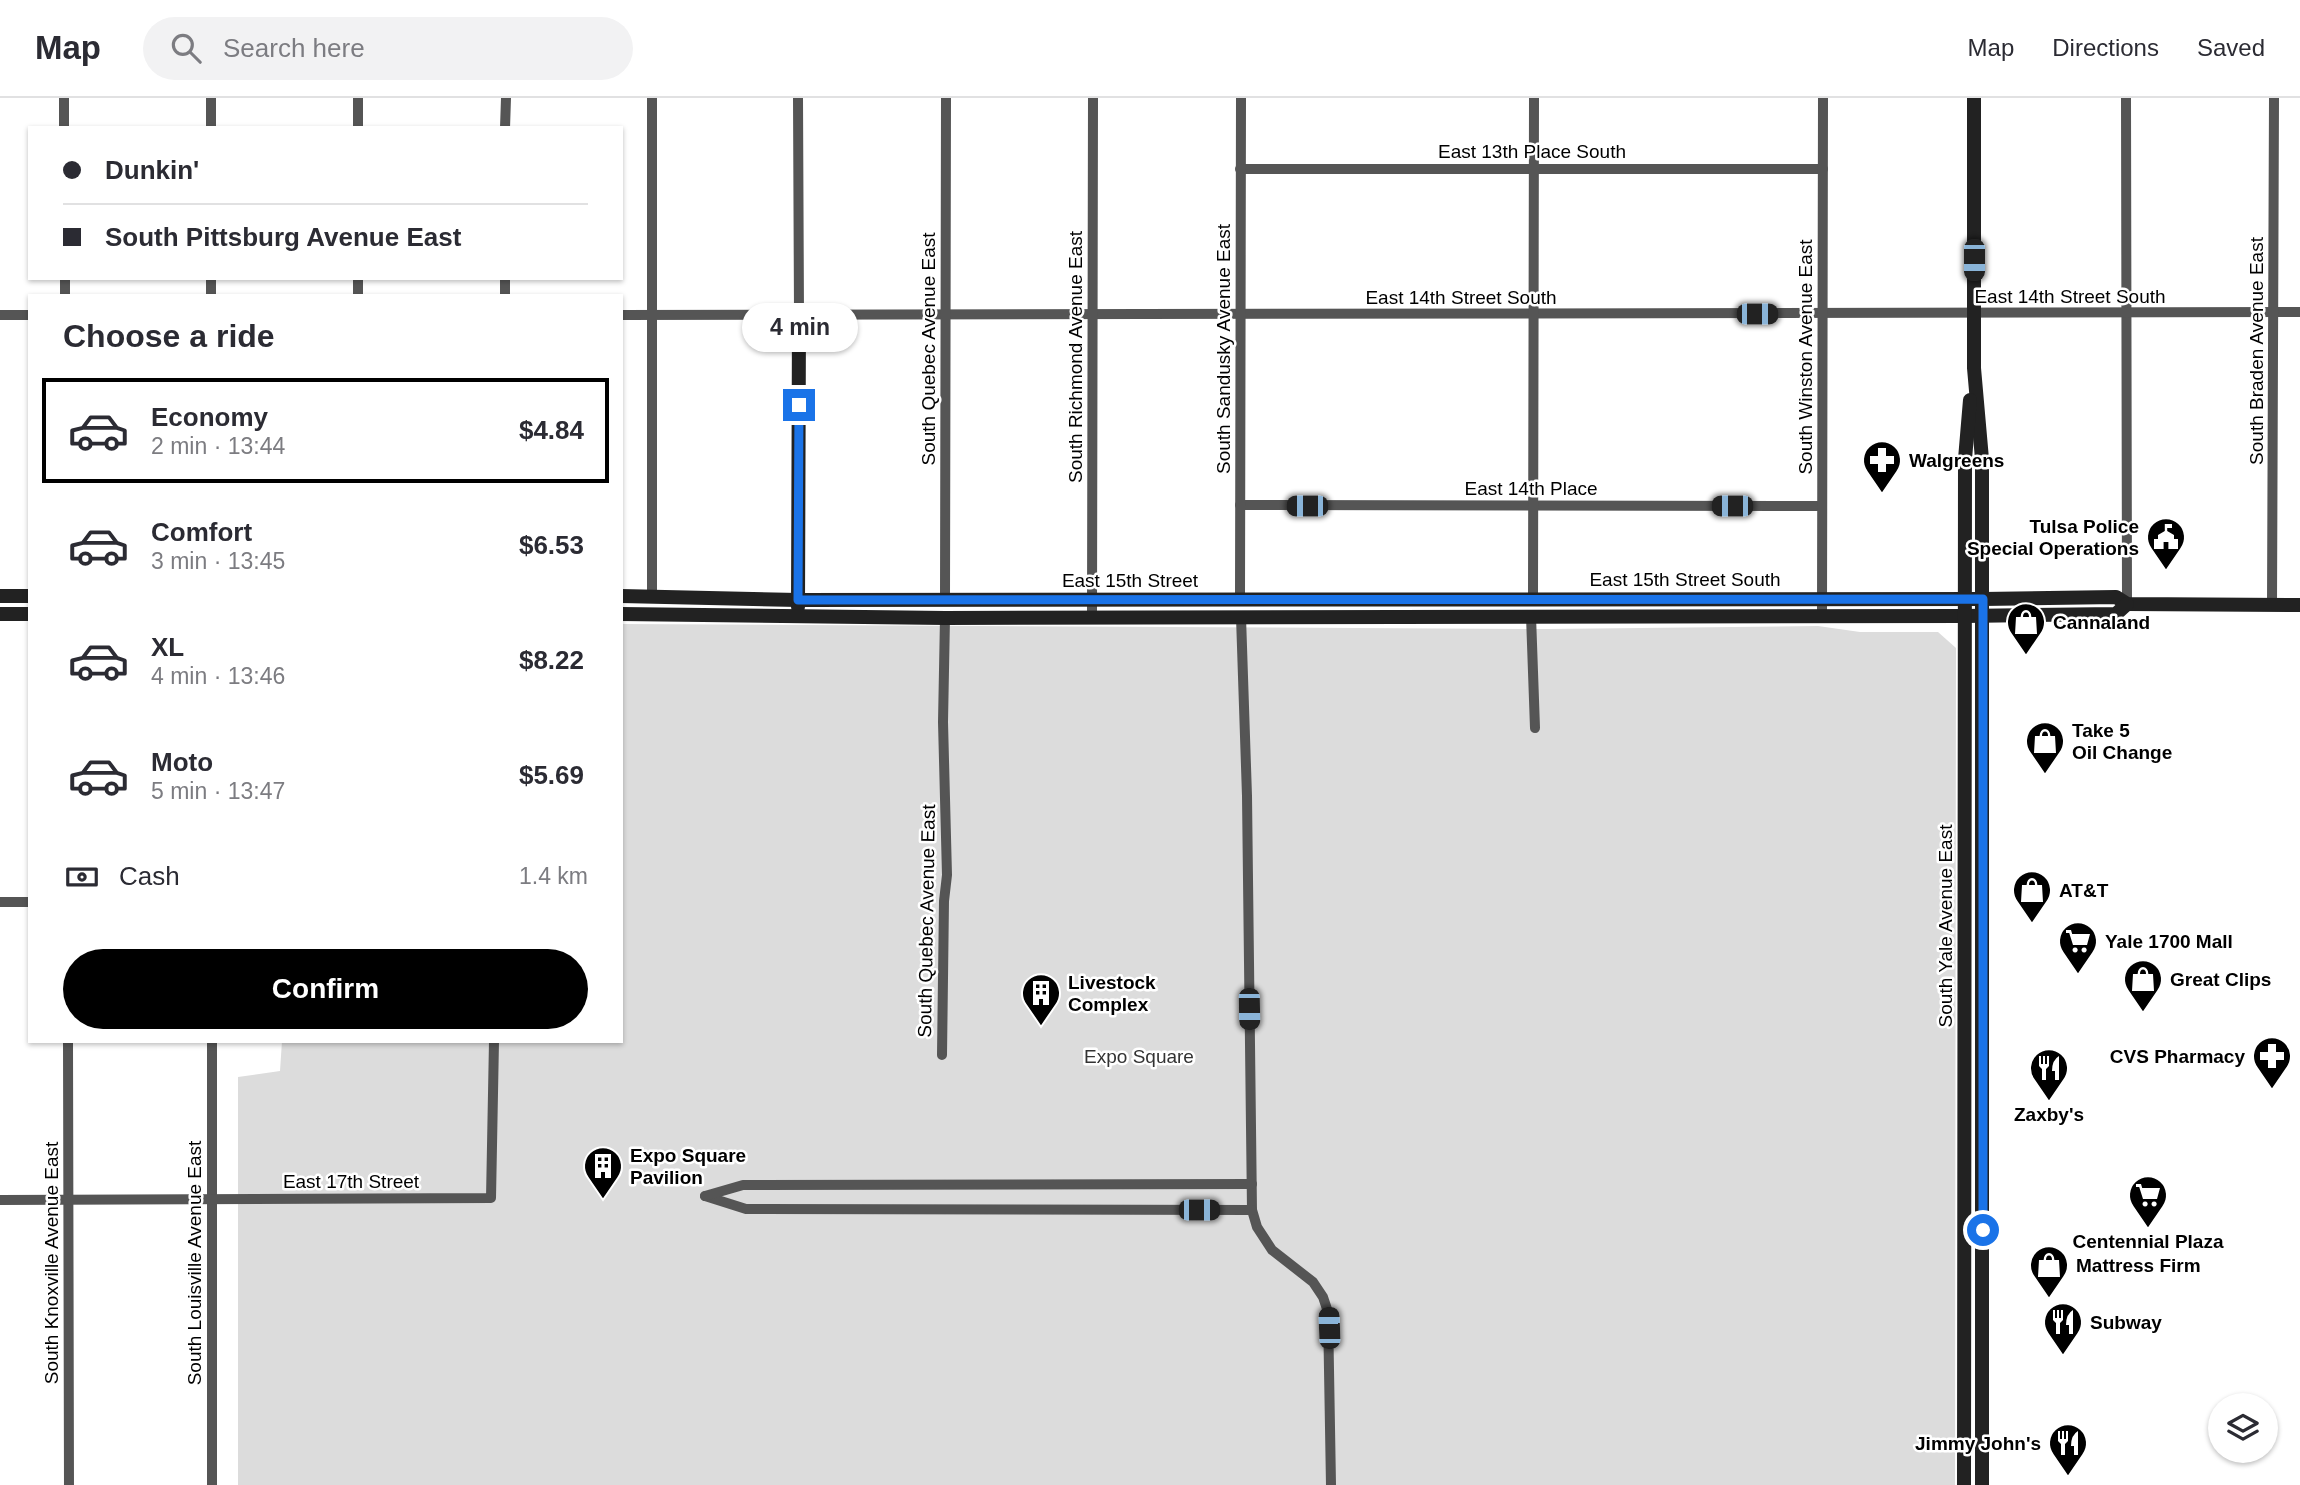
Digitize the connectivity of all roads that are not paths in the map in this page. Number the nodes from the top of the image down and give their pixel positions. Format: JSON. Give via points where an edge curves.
{"nodes":[{"id":1,"x":64,"y":98,"type":"edge"},
{"id":2,"x":211,"y":98,"type":"edge"},
{"id":3,"x":358,"y":98,"type":"edge"},
{"id":4,"x":506,"y":98,"type":"edge"},
{"id":5,"x":652,"y":98,"type":"edge"},
{"id":6,"x":798,"y":98,"type":"edge"},
{"id":7,"x":946,"y":98,"type":"edge"},
{"id":8,"x":1093,"y":98,"type":"edge"},
{"id":9,"x":1241,"y":98,"type":"edge"},
{"id":10,"x":1534,"y":98,"type":"edge"},
{"id":11,"x":1823,"y":98,"type":"edge"},
{"id":12,"x":1974,"y":98,"type":"edge"},
{"id":13,"x":2126,"y":98,"type":"edge"},
{"id":14,"x":2274,"y":98,"type":"edge"},
{"id":15,"x":64,"y":126,"type":"edge"},
{"id":16,"x":211,"y":126,"type":"edge"},
{"id":17,"x":358,"y":126,"type":"edge"},
{"id":18,"x":505,"y":126,"type":"edge"},
{"id":19,"x":1240,"y":169,"type":"junction"},
{"id":20,"x":1534,"y":169,"type":"junction"},
{"id":21,"x":1823,"y":169,"type":"junction"},
{"id":22,"x":2274,"y":312,"type":"junction"},
{"id":23,"x":2300,"y":312,"type":"edge"},
{"id":24,"x":1092,"y":313,"type":"junction"},
{"id":25,"x":1823,"y":313,"type":"junction"},
{"id":26,"x":2126,"y":313,"type":"junction"},
{"id":27,"x":799,"y":314,"type":"junction"},
{"id":28,"x":946,"y":314,"type":"junction"},
{"id":29,"x":1240,"y":314,"type":"junction"},
{"id":30,"x":1973,"y":314,"type":"junction"},
{"id":31,"x":0,"y":315,"type":"edge"},
{"id":32,"x":28,"y":315,"type":"edge"},
{"id":33,"x":623,"y":315,"type":"edge"},
{"id":34,"x":652,"y":315,"type":"junction"},
{"id":35,"x":1535,"y":315,"type":"junction"},
{"id":36,"x":1974,"y":368,"type":"junction"},
{"id":37,"x":1965,"y":458,"type":"junction"},
{"id":38,"x":1982,"y":459,"type":"junction"},
{"id":39,"x":1240,"y":505,"type":"junction"},
{"id":40,"x":1534,"y":506,"type":"junction"},
{"id":41,"x":1822,"y":506,"type":"junction"},
{"id":42,"x":0,"y":596,"type":"edge"},
{"id":43,"x":28,"y":596,"type":"edge"},
{"id":44,"x":623,"y":596,"type":"edge"},
{"id":45,"x":652,"y":596,"type":"junction"},
{"id":46,"x":1533,"y":598,"type":"junction"},
{"id":47,"x":1822,"y":598,"type":"junction"},
{"id":48,"x":946,"y":599,"type":"junction"},
{"id":49,"x":1240,"y":599,"type":"junction"},
{"id":50,"x":1965,"y":599,"type":"junction"},
{"id":51,"x":1983,"y":599,"type":"junction"},
{"id":52,"x":798,"y":600,"type":"junction"},
{"id":53,"x":1092,"y":600,"type":"junction"},
{"id":54,"x":2127,"y":604,"type":"junction"},
{"id":55,"x":2272,"y":605,"type":"junction"},
{"id":56,"x":2300,"y":605,"type":"edge"},
{"id":57,"x":0,"y":614,"type":"edge"},
{"id":58,"x":28,"y":614,"type":"edge"},
{"id":59,"x":623,"y":614,"type":"edge"},
{"id":60,"x":652,"y":614,"type":"junction"},
{"id":61,"x":1822,"y":616,"type":"junction"},
{"id":62,"x":1983,"y":616,"type":"junction"},
{"id":63,"x":797,"y":617,"type":"junction"},
{"id":64,"x":1092,"y":617,"type":"junction"},
{"id":65,"x":1241,"y":617,"type":"junction"},
{"id":66,"x":1531,"y":617,"type":"junction"},
{"id":67,"x":1965,"y":617,"type":"junction"},
{"id":68,"x":945,"y":618,"type":"junction"},
{"id":69,"x":1535,"y":728,"type":"dead end"},
{"id":70,"x":1964,"y":841,"type":"junction"},
{"id":71,"x":1984,"y":841,"type":"junction"},
{"id":72,"x":0,"y":902,"type":"edge"},
{"id":73,"x":28,"y":902,"type":"edge"},
{"id":74,"x":68,"y":1043,"type":"edge"},
{"id":75,"x":212,"y":1043,"type":"edge"},
{"id":76,"x":494,"y":1043,"type":"edge"},
{"id":77,"x":942,"y":1055,"type":"dead end"},
{"id":78,"x":1964,"y":1064,"type":"junction"},
{"id":79,"x":1983,"y":1064,"type":"junction"},
{"id":80,"x":1252,"y":1184,"type":"junction"},
{"id":81,"x":1965,"y":1193,"type":"junction"},
{"id":82,"x":1983,"y":1193,"type":"junction"},
{"id":83,"x":0,"y":1199,"type":"edge"},
{"id":84,"x":68,"y":1199,"type":"junction"},
{"id":85,"x":212,"y":1199,"type":"junction"},
{"id":86,"x":1252,"y":1210,"type":"junction"},
{"id":87,"x":1965,"y":1293,"type":"junction"},
{"id":88,"x":1983,"y":1293,"type":"junction"},
{"id":89,"x":1964,"y":1425,"type":"junction"},
{"id":90,"x":1983,"y":1425,"type":"junction"},
{"id":91,"x":69,"y":1485,"type":"edge"},
{"id":92,"x":212,"y":1485,"type":"edge"},
{"id":93,"x":1331,"y":1485,"type":"edge"},
{"id":94,"x":1964,"y":1485,"type":"edge"},
{"id":95,"x":1982,"y":1485,"type":"edge"}],
"edges":[{"from":1,"to":15,"type":"street"},
{"from":2,"to":16,"type":"street"},
{"from":3,"to":17,"type":"street"},
{"from":4,"to":18,"type":"street"},
{"from":5,"to":34,"type":"street"},
{"from":6,"to":27,"type":"street"},
{"from":7,"to":28,"type":"street","name":"South Quebec Avenue East"},
{"from":8,"to":24,"type":"street","name":"South Richmond Avenue East"},
{"from":9,"to":19,"type":"street","name":"South Sandusky Avenue East"},
{"from":10,"to":20,"type":"street"},
{"from":11,"to":21,"type":"street","name":"South Winston Avenue East"},
{"from":12,"to":30,"type":"main road","name":"South Yale Avenue East"},
{"from":13,"to":26,"type":"street"},
{"from":14,"to":22,"type":"street","name":"South Braden Avenue East"},
{"from":19,"to":20,"type":"street","name":"East 13th Place South"},
{"from":19,"to":29,"type":"street","name":"South Sandusky Avenue East"},
{"from":20,"to":21,"type":"street","name":"East 13th Place South"},
{"from":20,"to":35,"type":"street"},
{"from":21,"to":25,"type":"street","name":"South Winston Avenue East"},
{"from":22,"to":23,"type":"street","name":"East 14th Street South"},
{"from":22,"to":26,"type":"street","name":"East 14th Street South"},
{"from":22,"to":55,"type":"street","name":"South Braden Avenue East"},
{"from":24,"to":28,"type":"street","name":"East 14th Street South"},
{"from":24,"to":29,"type":"street","name":"East 14th Street South"},
{"from":24,"to":53,"type":"street","name":"South Richmond Avenue East"},
{"from":25,"to":30,"type":"street","name":"East 14th Street South"},
{"from":25,"to":35,"type":"street","name":"East 14th Street South"},
{"from":25,"to":41,"type":"street","name":"South Winston Avenue East"},
{"from":26,"to":30,"type":"street","name":"East 14th Street South"},
{"from":26,"to":54,"type":"street"},
{"from":27,"to":28,"type":"street","name":"East 14th Street South"},
{"from":27,"to":34,"type":"street","name":"East 14th Street South"},
{"from":27,"to":52,"type":"main road"},
{"from":28,"to":48,"type":"street","name":"South Quebec Avenue East"},
{"from":29,"to":35,"type":"street","name":"East 14th Street South"},
{"from":29,"to":39,"type":"street","name":"South Sandusky Avenue East"},
{"from":30,"to":36,"type":"main road","name":"South Yale Avenue East"},
{"from":31,"to":32,"type":"street"},
{"from":33,"to":34,"type":"street","name":"East 14th Street South"},
{"from":34,"to":45,"type":"street"},
{"from":35,"to":40,"type":"street"},
{"from":36,"to":37,"type":"main road","name":"South Yale Avenue East"},
{"from":36,"to":38,"type":"main road","name":"South Yale Avenue East"},
{"from":37,"to":38,"type":"main road"},
{"from":37,"to":50,"type":"main road","name":"South Yale Avenue East"},
{"from":38,"to":51,"type":"main road","name":"South Yale Avenue East"},
{"from":39,"to":40,"type":"street","name":"East 14th Place"},
{"from":39,"to":49,"type":"street","name":"South Sandusky Avenue East"},
{"from":40,"to":41,"type":"street","name":"East 14th Place"},
{"from":40,"to":46,"type":"street"},
{"from":41,"to":47,"type":"street","name":"South Winston Avenue East"},
{"from":42,"to":43,"type":"main road"},
{"from":44,"to":45,"type":"main road"},
{"from":45,"to":52,"type":"main road"},
{"from":45,"to":60,"type":"main road"},
{"from":46,"to":47,"type":"main road","name":"East 15th Street South"},
{"from":46,"to":49,"type":"main road","name":"East 15th Street South"},
{"from":46,"to":66,"type":"main road"},
{"from":47,"to":50,"type":"main road","name":"East 15th Street South"},
{"from":47,"to":61,"type":"street","name":"South Winston Avenue East"},
{"from":48,"to":52,"type":"main road"},
{"from":48,"to":53,"type":"main road","name":"East 15th Street"},
{"from":48,"to":68,"type":"main road"},
{"from":49,"to":53,"type":"main road","name":"East 15th Street"},
{"from":49,"to":65,"type":"main road"},
{"from":50,"to":51,"type":"main road","name":"East 15th Street South"},
{"from":50,"to":67,"type":"main road","name":"South Yale Avenue East"},
{"from":51,"to":54,"type":"main road","name":"East 15th Street South","via":[[2116,597]]},
{"from":51,"to":62,"type":"main road","name":"South Yale Avenue East"},
{"from":52,"to":63,"type":"main road"},
{"from":53,"to":64,"type":"street","name":"South Richmond Avenue East"},
{"from":54,"to":55,"type":"main road","name":"East 15th Street South"},
{"from":54,"to":62,"type":"main road","name":"East 15th Street South","via":[[2116,614]]},
{"from":55,"to":56,"type":"main road","name":"East 15th Street South"},
{"from":57,"to":58,"type":"main road"},
{"from":59,"to":60,"type":"main road"},
{"from":60,"to":63,"type":"main road"},
{"from":61,"to":66,"type":"main road","name":"East 15th Street South"},
{"from":61,"to":67,"type":"main road","name":"East 15th Street South"},
{"from":62,"to":67,"type":"main road","name":"East 15th Street South"},
{"from":62,"to":71,"type":"main road","name":"South Yale Avenue East"},
{"from":63,"to":68,"type":"main road"},
{"from":64,"to":65,"type":"main road","name":"East 15th Street"},
{"from":64,"to":68,"type":"main road"},
{"from":65,"to":66,"type":"main road","name":"East 15th Street South"},
{"from":65,"to":80,"type":"street"},
{"from":66,"to":69,"type":"street"},
{"from":67,"to":70,"type":"main road","name":"South Yale Avenue East"},
{"from":68,"to":77,"type":"street","name":"South Quebec Avenue East","via":[[947,876]]},
{"from":70,"to":71,"type":"main road"},
{"from":70,"to":78,"type":"main road","name":"South Yale Avenue East"},
{"from":71,"to":79,"type":"main road","name":"South Yale Avenue East"},
{"from":72,"to":73,"type":"street"},
{"from":74,"to":84,"type":"street","name":"South Knoxville Avenue East"},
{"from":75,"to":85,"type":"street","name":"South Louisville Avenue East"},
{"from":76,"to":85,"type":"street","name":"East 17th Street","via":[[491,1198]]},
{"from":78,"to":79,"type":"main road"},
{"from":78,"to":81,"type":"main road","name":"South Yale Avenue East"},
{"from":79,"to":82,"type":"main road","name":"South Yale Avenue East"},
{"from":80,"to":86,"type":"street"},
{"from":80,"to":86,"type":"street","via":[[743,1185],[705,1196],[746,1209]]},
{"from":81,"to":82,"type":"main road"},
{"from":81,"to":87,"type":"main road","name":"South Yale Avenue East"},
{"from":82,"to":88,"type":"main road","name":"South Yale Avenue East"},
{"from":83,"to":84,"type":"street","name":"East 17th Street"},
{"from":84,"to":85,"type":"street","name":"East 17th Street"},
{"from":84,"to":91,"type":"street","name":"South Knoxville Avenue East"},
{"from":85,"to":92,"type":"street","name":"South Louisville Avenue East"},
{"from":86,"to":93,"type":"street","via":[[1272,1250],[1313,1282],[1328,1312]]},
{"from":87,"to":88,"type":"main road"},
{"from":87,"to":89,"type":"main road","name":"South Yale Avenue East"},
{"from":88,"to":90,"type":"main road","name":"South Yale Avenue East"},
{"from":89,"to":90,"type":"main road"},
{"from":89,"to":94,"type":"main road","name":"South Yale Avenue East"},
{"from":90,"to":95,"type":"main road","name":"South Yale Avenue East"}]}
